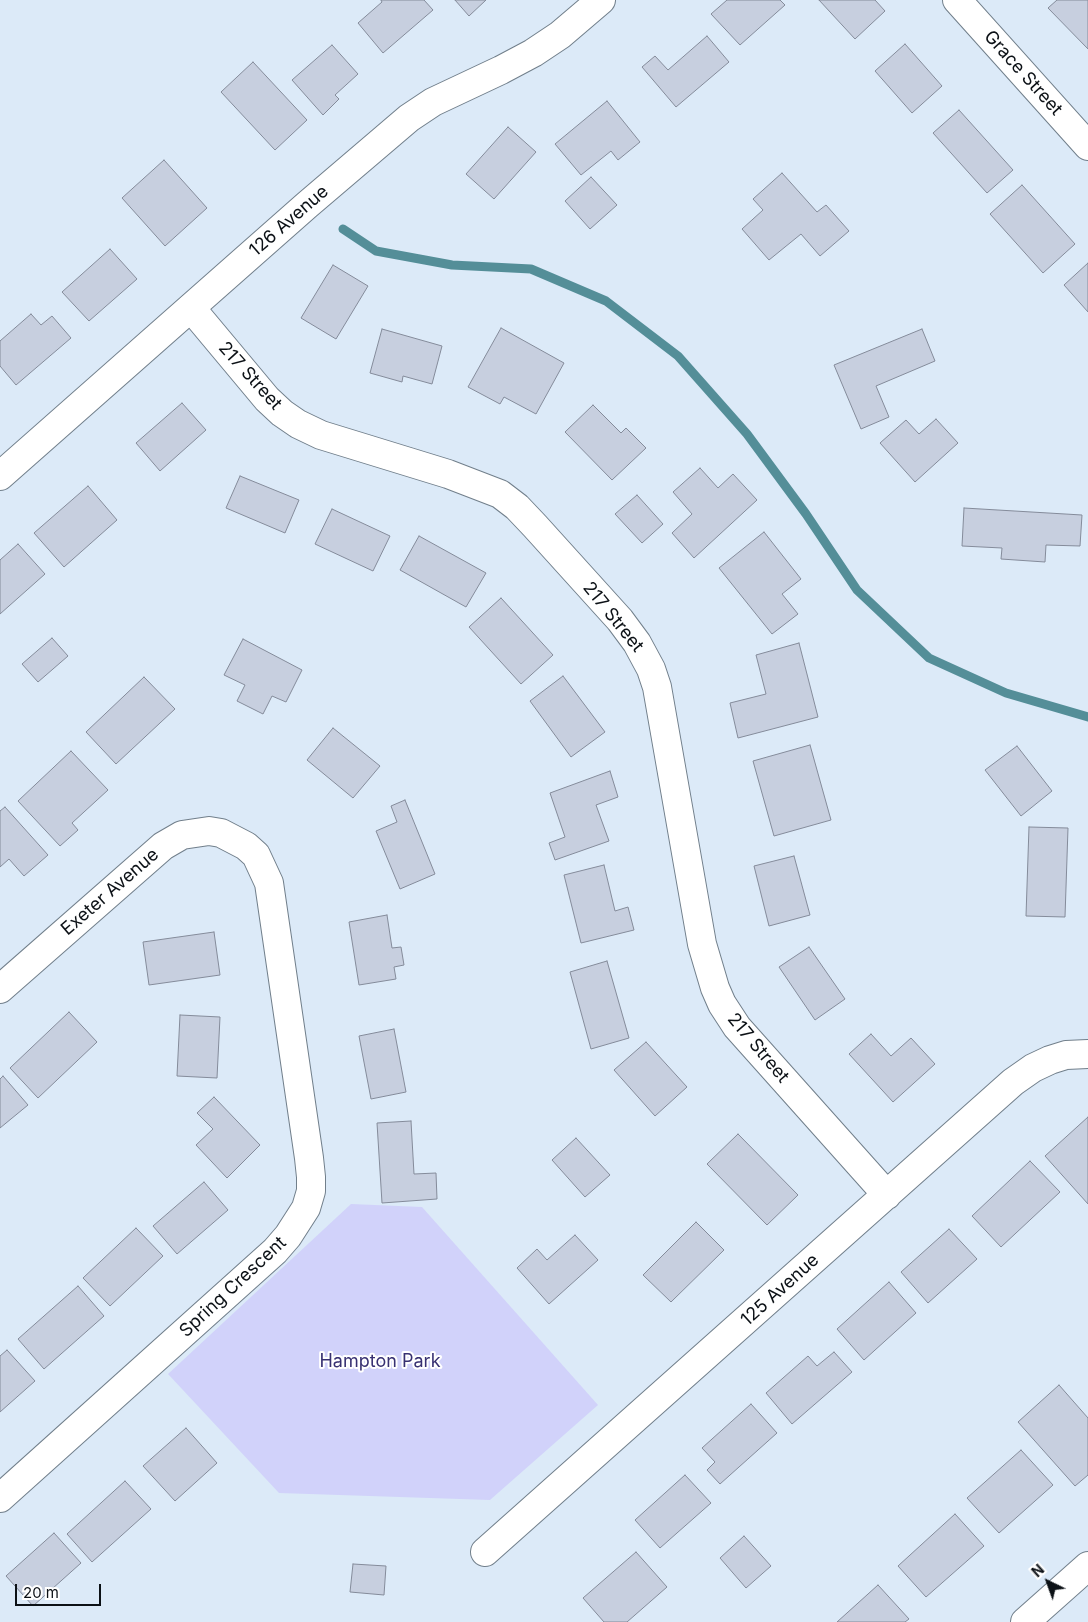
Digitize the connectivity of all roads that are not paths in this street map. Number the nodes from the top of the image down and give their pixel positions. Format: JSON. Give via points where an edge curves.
{"nodes":[{"id":1,"x":602,"y":0,"type":"edge"},
{"id":2,"x":958,"y":0,"type":"edge"},
{"id":3,"x":1088,"y":146,"type":"edge"},
{"id":4,"x":191,"y":308,"type":"junction"},
{"id":5,"x":0,"y":476,"type":"edge"},
{"id":6,"x":235,"y":839,"type":"joint"},
{"id":7,"x":0,"y":989,"type":"edge"},
{"id":8,"x":1088,"y":1054,"type":"edge"},
{"id":9,"x":887,"y":1195,"type":"junction"},
{"id":10,"x":0,"y":1498,"type":"edge"},
{"id":11,"x":486,"y":1552,"type":"dead end"},
{"id":12,"x":1088,"y":1566,"type":"edge"},
{"id":13,"x":1025,"y":1622,"type":"edge"}],
"edges":[{"from":1,"to":4,"type":"street","name":"126 Avenue","via":[[533,53],[433,102],[409,118]]},
{"from":2,"to":3,"type":"street","name":"Grace Street"},
{"from":4,"to":5,"type":"street","name":"126 Avenue"},
{"from":4,"to":9,"type":"street","name":"217 Street","via":[[282,413],[321,435],[448,474],[500,494],[517,507],[620,620],[652,669],[657,687],[702,944],[722,1004],[737,1027]]},
{"from":6,"to":7,"type":"street","name":"Exeter Avenue","via":[[209,831],[182,835],[163,846]]},
{"from":6,"to":10,"type":"street","name":"Spring Crescent","via":[[256,855],[269,883],[310,1158],[311,1191],[306,1208],[275,1251]]},
{"from":8,"to":9,"type":"street","name":"125 Avenue","via":[[1050,1060],[1013,1082]]},
{"from":9,"to":11,"type":"street","name":"125 Avenue"},
{"from":12,"to":13,"type":"street"}]}
